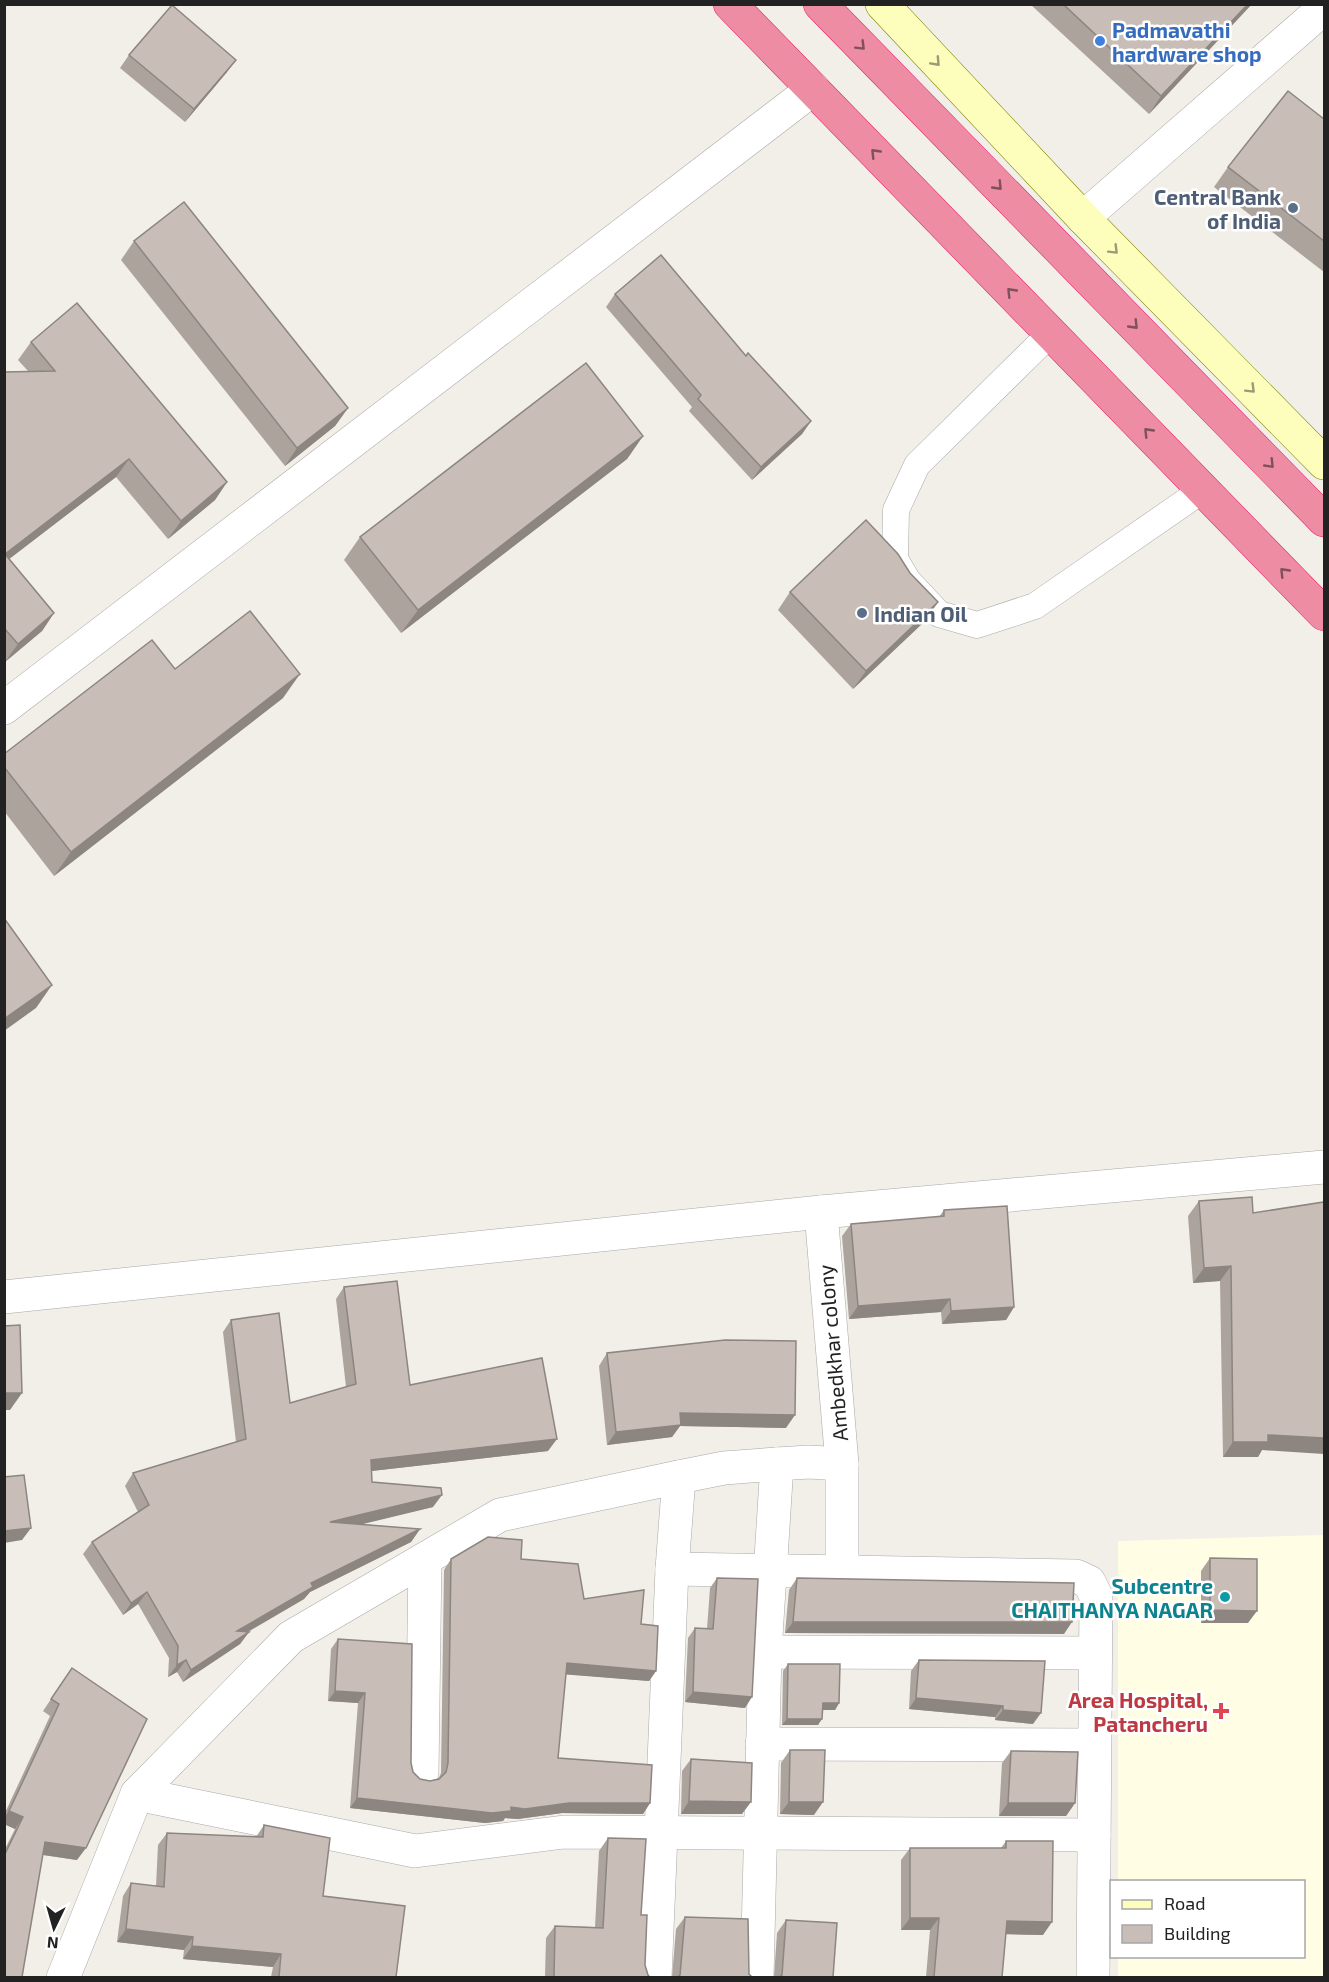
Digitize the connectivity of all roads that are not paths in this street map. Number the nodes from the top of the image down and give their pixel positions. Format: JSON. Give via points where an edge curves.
{"nodes":[{"id":1,"x":730,"y":4,"type":"edge"},
{"id":2,"x":820,"y":4,"type":"edge"},
{"id":3,"x":882,"y":4,"type":"edge"},
{"id":4,"x":1308,"y":11,"type":"edge"},
{"id":5,"x":813,"y":89,"type":"junction"},
{"id":6,"x":1083,"y":218,"type":"junction"},
{"id":7,"x":1052,"y":333,"type":"junction"},
{"id":8,"x":1324,"y":463,"type":"edge"},
{"id":9,"x":1204,"y":489,"type":"junction"},
{"id":10,"x":1324,"y":520,"type":"edge"},
{"id":11,"x":1324,"y":614,"type":"edge"},
{"id":12,"x":4,"y":708,"type":"edge"},
{"id":13,"x":1324,"y":1167,"type":"edge"},
{"id":14,"x":821,"y":1212,"type":"junction"},
{"id":15,"x":4,"y":1297,"type":"edge"},
{"id":16,"x":777,"y":1464,"type":"junction"},
{"id":17,"x":842,"y":1464,"type":"junction"},
{"id":18,"x":679,"y":1477,"type":"junction"},
{"id":19,"x":425,"y":1559,"type":"junction"},
{"id":20,"x":672,"y":1569,"type":"junction"},
{"id":21,"x":769,"y":1571,"type":"junction"},
{"id":22,"x":842,"y":1573,"type":"junction"},
{"id":23,"x":765,"y":1652,"type":"junction"},
{"id":24,"x":1094,"y":1653,"type":"junction"},
{"id":25,"x":762,"y":1744,"type":"junction"},
{"id":26,"x":1094,"y":1745,"type":"junction"},
{"id":27,"x":422,"y":1773,"type":"dead end"},
{"id":28,"x":137,"y":1794,"type":"junction"},
{"id":29,"x":661,"y":1832,"type":"junction"},
{"id":30,"x":760,"y":1832,"type":"junction"},
{"id":31,"x":1094,"y":1835,"type":"junction"},
{"id":32,"x":63,"y":1977,"type":"edge"},
{"id":33,"x":655,"y":1977,"type":"edge"},
{"id":34,"x":757,"y":1977,"type":"edge"},
{"id":35,"x":1093,"y":1977,"type":"edge"}],
"edges":[{"from":1,"to":5,"type":"highway"},
{"from":2,"to":10,"type":"highway","one_way":true},
{"from":3,"to":6,"type":"street","one_way":true},
{"from":4,"to":6,"type":"street"},
{"from":7,"to":5,"type":"highway","one_way":true},
{"from":5,"to":12,"type":"street"},
{"from":6,"to":8,"type":"street","one_way":true},
{"from":9,"to":7,"type":"highway","one_way":true},
{"from":7,"to":9,"type":"lane","via":[[917,465],[896,510],[895,558],[908,581],[939,614],[977,625],[1035,606]]},
{"from":11,"to":9,"type":"highway","one_way":true},
{"from":13,"to":14,"type":"street"},
{"from":14,"to":15,"type":"street"},
{"from":14,"to":17,"type":"street","name":"Ambedkhar colony"},
{"from":16,"to":17,"type":"street","name":"Ambedkhar colony"},
{"from":16,"to":18,"type":"street","name":"Ambedkhar colony","via":[[724,1468]]},
{"from":16,"to":21,"type":"street"},
{"from":17,"to":22,"type":"street"},
{"from":18,"to":19,"type":"street","name":"Ambedkhar colony","via":[[500,1515]]},
{"from":18,"to":20,"type":"street"},
{"from":19,"to":27,"type":"street"},
{"from":19,"to":28,"type":"street","name":"Ambedkhar colony","via":[[291,1636]]},
{"from":20,"to":21,"type":"street"},
{"from":20,"to":29,"type":"street"},
{"from":21,"to":22,"type":"street"},
{"from":21,"to":23,"type":"street"},
{"from":22,"to":24,"type":"street","via":[[1076,1576],[1089,1582],[1096,1596]]},
{"from":23,"to":24,"type":"street"},
{"from":23,"to":25,"type":"street"},
{"from":24,"to":26,"type":"street"},
{"from":25,"to":26,"type":"street"},
{"from":25,"to":30,"type":"street"},
{"from":26,"to":31,"type":"street"},
{"from":28,"to":29,"type":"street","via":[[414,1851],[564,1832]]},
{"from":28,"to":32,"type":"street"},
{"from":29,"to":30,"type":"street"},
{"from":29,"to":33,"type":"street"},
{"from":30,"to":31,"type":"street"},
{"from":30,"to":34,"type":"street"},
{"from":31,"to":35,"type":"street"}]}
